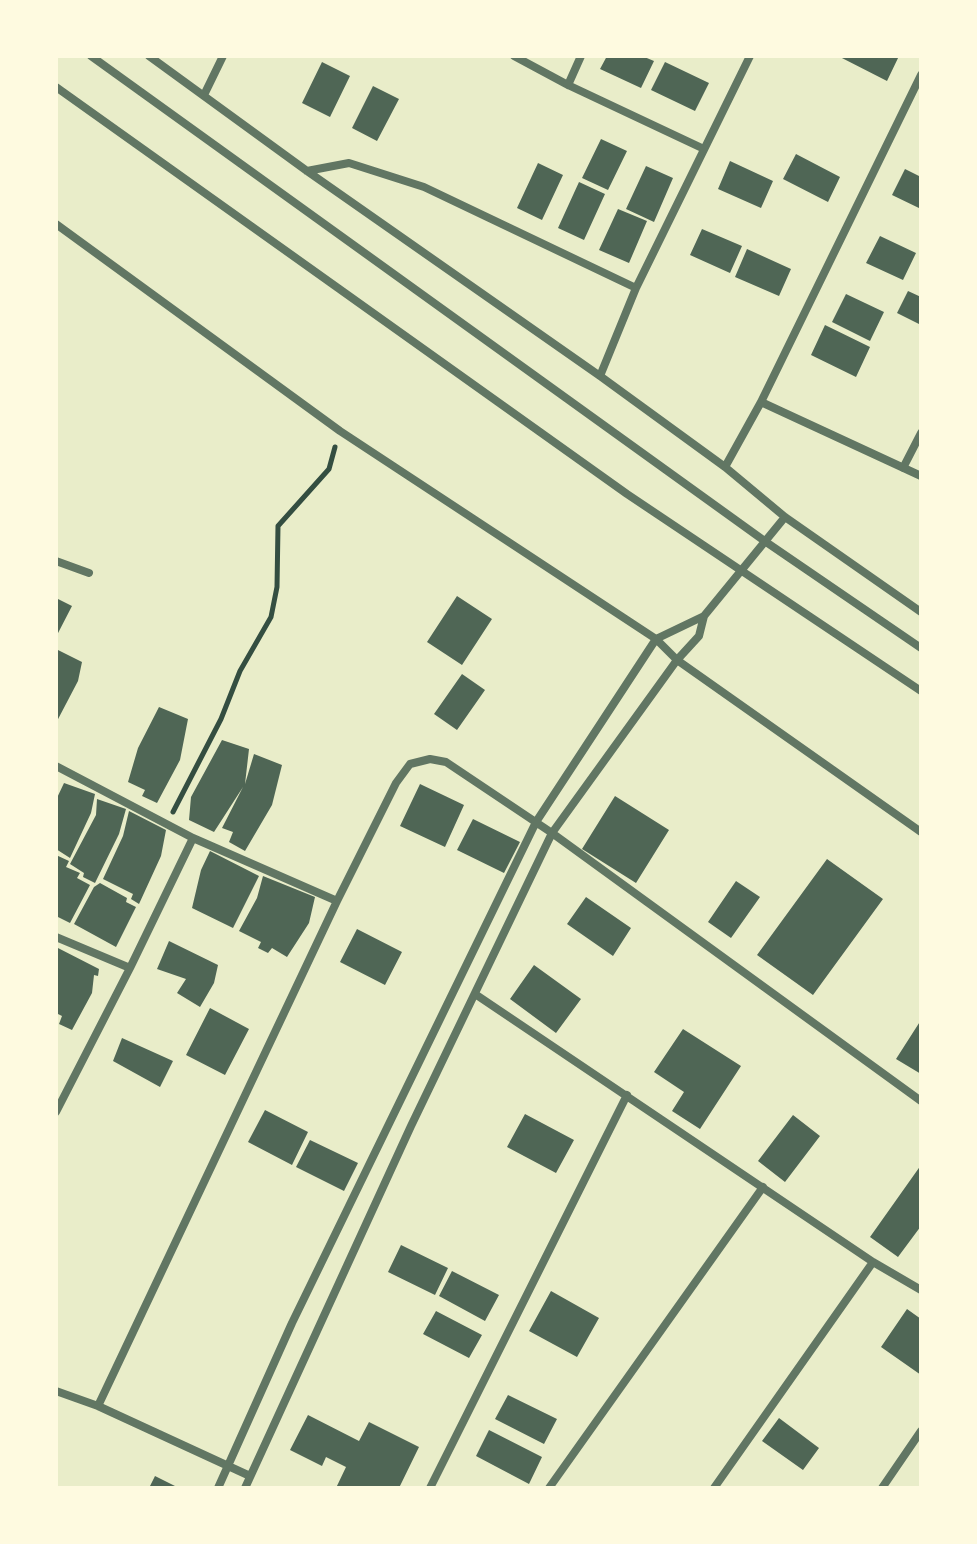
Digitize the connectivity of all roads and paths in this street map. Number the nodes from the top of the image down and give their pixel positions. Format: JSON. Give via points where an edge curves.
{"nodes":[{"id":1,"x":91,"y":56,"type":"edge"},
{"id":2,"x":149,"y":56,"type":"edge"},
{"id":3,"x":223,"y":56,"type":"edge"},
{"id":4,"x":514,"y":56,"type":"edge"},
{"id":5,"x":581,"y":56,"type":"edge"},
{"id":6,"x":750,"y":56,"type":"edge"},
{"id":7,"x":921,"y":75,"type":"edge"},
{"id":8,"x":568,"y":85,"type":"junction"},
{"id":9,"x":56,"y":87,"type":"edge"},
{"id":10,"x":204,"y":95,"type":"junction"},
{"id":11,"x":704,"y":149,"type":"junction"},
{"id":12,"x":307,"y":171,"type":"junction"},
{"id":13,"x":56,"y":224,"type":"edge"},
{"id":14,"x":636,"y":288,"type":"junction"},
{"id":15,"x":600,"y":376,"type":"junction"},
{"id":16,"x":761,"y":402,"type":"junction"},
{"id":17,"x":340,"y":431,"type":"junction"},
{"id":18,"x":921,"y":433,"type":"edge"},
{"id":19,"x":725,"y":467,"type":"junction"},
{"id":20,"x":903,"y":468,"type":"junction"},
{"id":21,"x":921,"y":476,"type":"edge"},
{"id":22,"x":785,"y":517,"type":"junction"},
{"id":23,"x":766,"y":542,"type":"junction"},
{"id":24,"x":56,"y":561,"type":"edge"},
{"id":25,"x":740,"y":570,"type":"junction"},
{"id":26,"x":89,"y":573,"type":"dead end"},
{"id":27,"x":921,"y":612,"type":"edge"},
{"id":28,"x":704,"y":616,"type":"junction"},
{"id":29,"x":656,"y":639,"type":"junction"},
{"id":30,"x":921,"y":648,"type":"edge"},
{"id":31,"x":677,"y":660,"type":"junction"},
{"id":32,"x":921,"y":691,"type":"edge"},
{"id":33,"x":56,"y":766,"type":"edge"},
{"id":34,"x":536,"y":822,"type":"junction"},
{"id":35,"x":921,"y":832,"type":"edge"},
{"id":36,"x":552,"y":833,"type":"junction"},
{"id":37,"x":193,"y":838,"type":"junction"},
{"id":38,"x":337,"y":901,"type":"junction"},
{"id":39,"x":56,"y":937,"type":"edge"},
{"id":40,"x":130,"y":968,"type":"junction"},
{"id":41,"x":475,"y":994,"type":"junction"},
{"id":42,"x":627,"y":1095,"type":"junction"},
{"id":43,"x":921,"y":1101,"type":"edge"},
{"id":44,"x":56,"y":1112,"type":"edge"},
{"id":45,"x":763,"y":1187,"type":"junction"},
{"id":46,"x":873,"y":1262,"type":"junction"},
{"id":47,"x":921,"y":1290,"type":"edge"},
{"id":48,"x":56,"y":1391,"type":"edge"},
{"id":49,"x":98,"y":1406,"type":"junction"},
{"id":50,"x":921,"y":1431,"type":"edge"},
{"id":51,"x":227,"y":1465,"type":"junction"},
{"id":52,"x":250,"y":1476,"type":"junction"},
{"id":53,"x":218,"y":1488,"type":"edge"},
{"id":54,"x":245,"y":1488,"type":"edge"},
{"id":55,"x":430,"y":1488,"type":"edge"},
{"id":56,"x":549,"y":1488,"type":"edge"},
{"id":57,"x":714,"y":1488,"type":"edge"},
{"id":58,"x":882,"y":1488,"type":"edge"}],
"edges":[{"from":1,"to":23,"type":"street"},
{"from":2,"to":10,"type":"street"},
{"from":3,"to":10,"type":"street"},
{"from":4,"to":8,"type":"street"},
{"from":5,"to":8,"type":"street"},
{"from":6,"to":11,"type":"street"},
{"from":7,"to":16,"type":"street"},
{"from":8,"to":11,"type":"street"},
{"from":9,"to":25,"type":"street"},
{"from":10,"to":12,"type":"street"},
{"from":11,"to":14,"type":"street"},
{"from":12,"to":14,"type":"street","via":[[349,163],[424,187]]},
{"from":12,"to":15,"type":"street"},
{"from":13,"to":17,"type":"street"},
{"from":14,"to":15,"type":"street"},
{"from":15,"to":19,"type":"street"},
{"from":16,"to":19,"type":"street"},
{"from":16,"to":20,"type":"street"},
{"from":17,"to":29,"type":"street"},
{"from":17,"to":37,"type":"path","via":[[329,469],[278,526],[271,617],[171,815]]},
{"from":18,"to":20,"type":"street"},
{"from":19,"to":22,"type":"street"},
{"from":20,"to":21,"type":"street"},
{"from":22,"to":23,"type":"street"},
{"from":22,"to":27,"type":"street"},
{"from":23,"to":25,"type":"street"},
{"from":23,"to":30,"type":"street"},
{"from":24,"to":26,"type":"street"},
{"from":25,"to":28,"type":"street"},
{"from":25,"to":32,"type":"street"},
{"from":28,"to":29,"type":"street"},
{"from":28,"to":31,"type":"street","via":[[699,636]]},
{"from":29,"to":31,"type":"street"},
{"from":29,"to":34,"type":"street"},
{"from":31,"to":35,"type":"street"},
{"from":31,"to":36,"type":"street"},
{"from":33,"to":37,"type":"street"},
{"from":34,"to":36,"type":"street"},
{"from":34,"to":38,"type":"street","via":[[446,762],[410,764]]},
{"from":34,"to":51,"type":"street"},
{"from":36,"to":41,"type":"street"},
{"from":36,"to":43,"type":"street"},
{"from":37,"to":38,"type":"street"},
{"from":37,"to":40,"type":"street"},
{"from":38,"to":49,"type":"street"},
{"from":39,"to":40,"type":"street"},
{"from":40,"to":44,"type":"street"},
{"from":41,"to":42,"type":"street"},
{"from":41,"to":52,"type":"street"},
{"from":42,"to":45,"type":"street"},
{"from":42,"to":55,"type":"street"},
{"from":45,"to":46,"type":"street"},
{"from":45,"to":56,"type":"street"},
{"from":46,"to":47,"type":"street"},
{"from":46,"to":57,"type":"street"},
{"from":48,"to":49,"type":"street"},
{"from":49,"to":51,"type":"street"},
{"from":50,"to":58,"type":"street"},
{"from":51,"to":52,"type":"street"},
{"from":51,"to":53,"type":"street"},
{"from":52,"to":54,"type":"street"}]}
